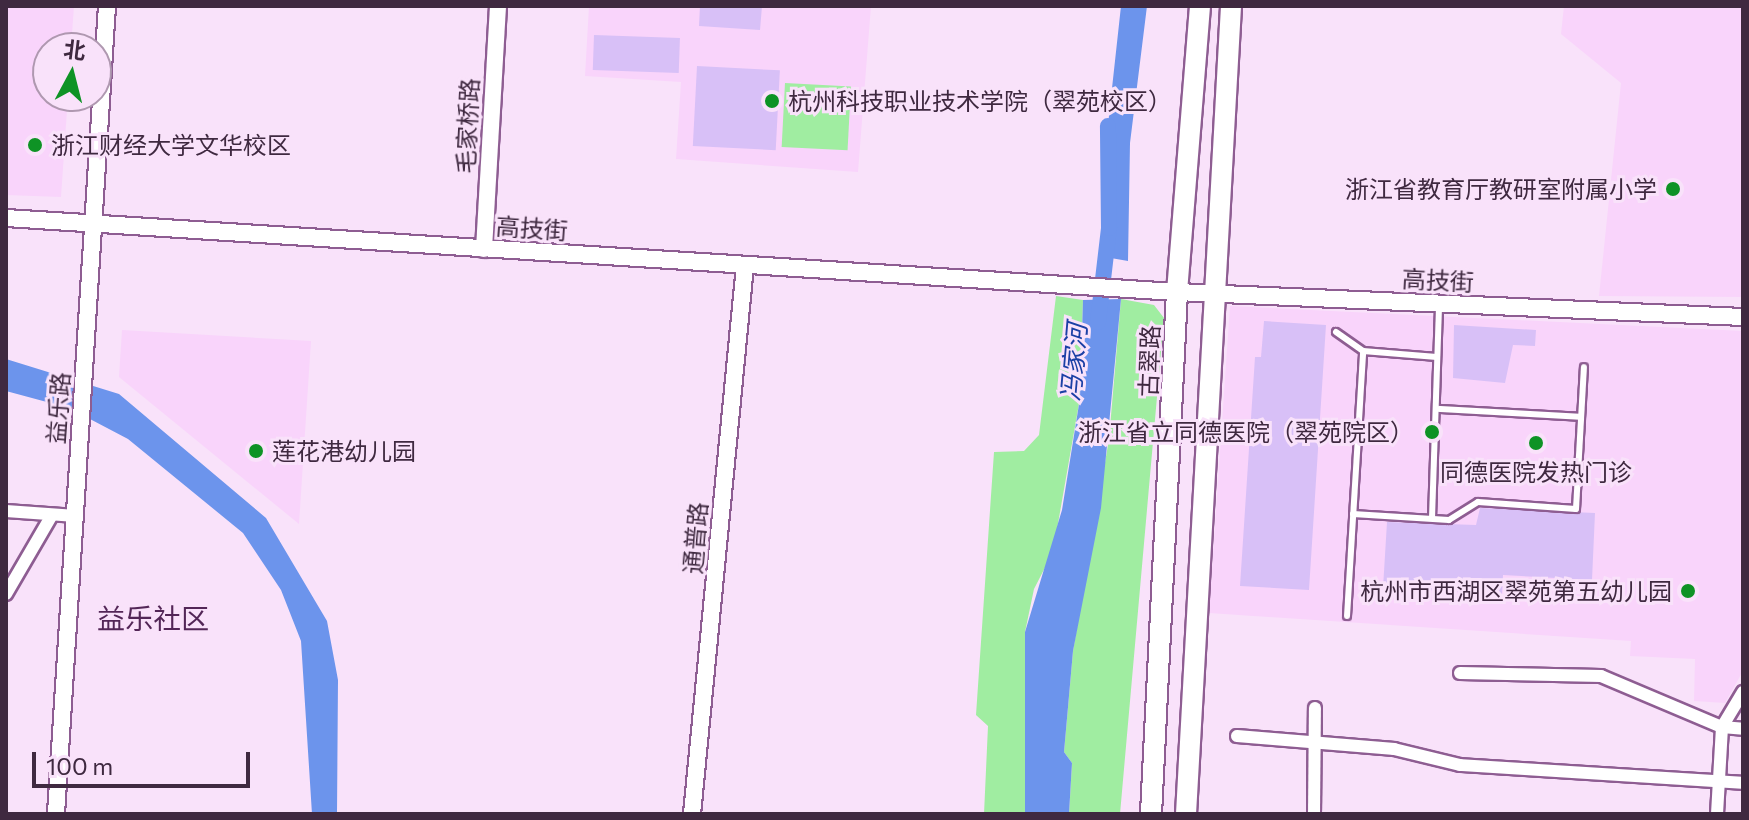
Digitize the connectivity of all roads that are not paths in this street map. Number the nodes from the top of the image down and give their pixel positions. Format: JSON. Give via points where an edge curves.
{"nodes":[{"id":1,"x":107,"y":6,"type":"edge"},
{"id":2,"x":498,"y":6,"type":"edge"},
{"id":3,"x":1200,"y":6,"type":"edge"},
{"id":4,"x":1231,"y":6,"type":"edge"},
{"id":5,"x":6,"y":218,"type":"edge"},
{"id":6,"x":97,"y":224,"type":"junction"},
{"id":7,"x":484,"y":249,"type":"junction"},
{"id":8,"x":745,"y":266,"type":"junction"},
{"id":9,"x":1177,"y":292,"type":"junction"},
{"id":10,"x":1215,"y":294,"type":"junction"},
{"id":11,"x":1439,"y":304,"type":"junction"},
{"id":12,"x":1743,"y":317,"type":"edge"},
{"id":13,"x":1336,"y":332,"type":"dead end"},
{"id":14,"x":1363,"y":351,"type":"junction"},
{"id":15,"x":1437,"y":357,"type":"junction"},
{"id":16,"x":1584,"y":367,"type":"dead end"},
{"id":17,"x":1439,"y":409,"type":"junction"},
{"id":18,"x":1581,"y":417,"type":"junction"},
{"id":19,"x":6,"y":511,"type":"edge"},
{"id":20,"x":1353,"y":514,"type":"junction"},
{"id":21,"x":52,"y":515,"type":"junction"},
{"id":22,"x":76,"y":516,"type":"junction"},
{"id":23,"x":1432,"y":518,"type":"junction"},
{"id":24,"x":6,"y":594,"type":"edge"},
{"id":25,"x":1347,"y":616,"type":"dead end"},
{"id":26,"x":1460,"y":673,"type":"dead end"},
{"id":27,"x":1743,"y":692,"type":"edge"},
{"id":28,"x":1315,"y":708,"type":"dead end"},
{"id":29,"x":1722,"y":727,"type":"junction"},
{"id":30,"x":1743,"y":729,"type":"edge"},
{"id":31,"x":1237,"y":736,"type":"dead end"},
{"id":32,"x":1310,"y":742,"type":"junction"},
{"id":33,"x":1720,"y":781,"type":"junction"},
{"id":34,"x":1743,"y":783,"type":"edge"},
{"id":35,"x":56,"y":814,"type":"edge"},
{"id":36,"x":692,"y":814,"type":"edge"},
{"id":37,"x":1151,"y":814,"type":"edge"},
{"id":38,"x":1186,"y":814,"type":"edge"},
{"id":39,"x":1314,"y":814,"type":"edge"},
{"id":40,"x":1717,"y":814,"type":"edge"}],
"edges":[{"from":1,"to":6,"type":"street","name":"益乐路"},
{"from":2,"to":7,"type":"street","name":"毛家桥路"},
{"from":3,"to":9,"type":"main road","name":"古翠路"},
{"from":4,"to":10,"type":"main road"},
{"from":5,"to":6,"type":"street","name":"高技街"},
{"from":6,"to":7,"type":"street","name":"高技街"},
{"from":6,"to":22,"type":"street","name":"益乐路"},
{"from":7,"to":8,"type":"street","name":"高技街"},
{"from":8,"to":9,"type":"street","name":"高技街"},
{"from":8,"to":36,"type":"street","name":"通普路"},
{"from":9,"to":10,"type":"street","name":"高技街"},
{"from":9,"to":37,"type":"main road","name":"古翠路"},
{"from":10,"to":11,"type":"street","name":"高技街"},
{"from":10,"to":38,"type":"main road"},
{"from":11,"to":12,"type":"street","name":"高技街"},
{"from":11,"to":15,"type":"lane"},
{"from":13,"to":14,"type":"lane"},
{"from":14,"to":15,"type":"lane"},
{"from":14,"to":20,"type":"lane"},
{"from":15,"to":17,"type":"lane"},
{"from":16,"to":18,"type":"lane"},
{"from":17,"to":18,"type":"lane"},
{"from":17,"to":23,"type":"lane"},
{"from":18,"to":23,"type":"lane","via":[[1576,509],[1478,502],[1449,520]]},
{"from":19,"to":21,"type":"street"},
{"from":20,"to":23,"type":"lane"},
{"from":20,"to":25,"type":"lane"},
{"from":21,"to":22,"type":"street"},
{"from":21,"to":24,"type":"street"},
{"from":22,"to":35,"type":"street","name":"益乐路"},
{"from":26,"to":29,"type":"street","via":[[1601,676]]},
{"from":27,"to":29,"type":"street"},
{"from":28,"to":32,"type":"street"},
{"from":29,"to":30,"type":"street"},
{"from":29,"to":33,"type":"street"},
{"from":31,"to":32,"type":"street"},
{"from":32,"to":33,"type":"street","via":[[1394,749],[1460,765]]},
{"from":32,"to":39,"type":"street"},
{"from":33,"to":34,"type":"street"},
{"from":33,"to":40,"type":"street"}]}
